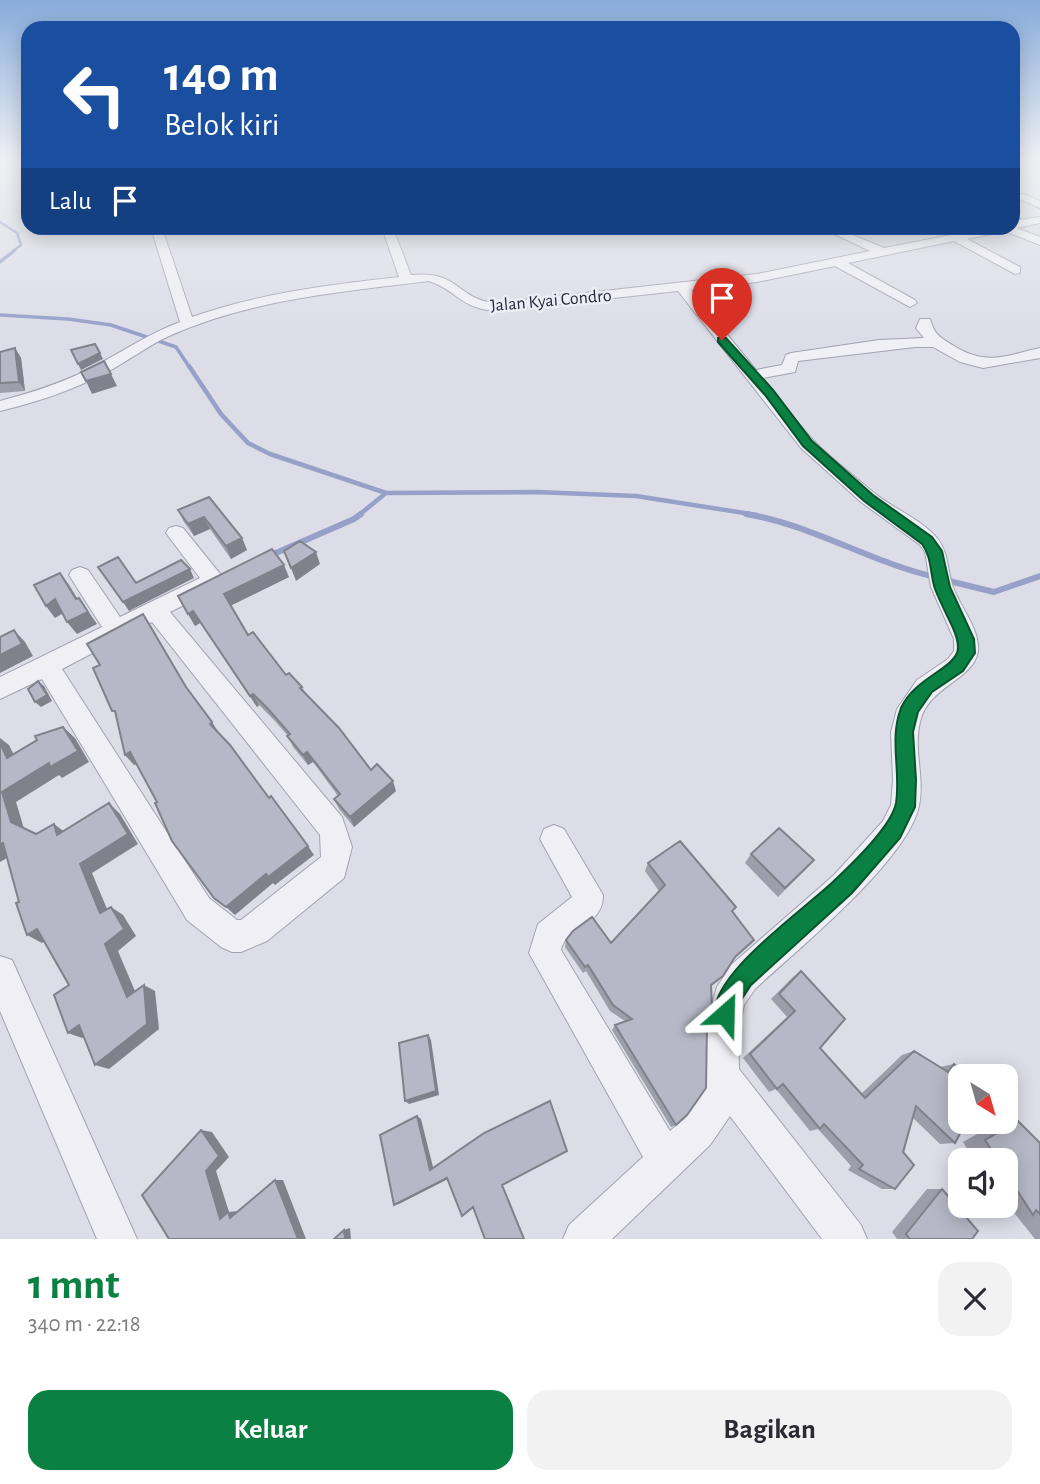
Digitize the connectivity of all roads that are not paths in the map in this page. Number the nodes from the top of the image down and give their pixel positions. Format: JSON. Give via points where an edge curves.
{"nodes":[{"id":1,"x":1020,"y":233,"type":"edge"},
{"id":2,"x":158,"y":235,"type":"edge"},
{"id":3,"x":390,"y":235,"type":"edge"},
{"id":4,"x":843,"y":235,"type":"edge"},
{"id":5,"x":965,"y":235,"type":"edge"},
{"id":6,"x":955,"y":237,"type":"junction"},
{"id":7,"x":1040,"y":241,"type":"edge"},
{"id":8,"x":882,"y":252,"type":"junction"},
{"id":9,"x":837,"y":262,"type":"junction"},
{"id":10,"x":1015,"y":270,"type":"dead end"},
{"id":11,"x":406,"y":278,"type":"junction"},
{"id":12,"x":682,"y":288,"type":"junction"},
{"id":13,"x":910,"y":303,"type":"dead end"},
{"id":14,"x":187,"y":323,"type":"junction"},
{"id":15,"x":925,"y":323,"type":"dead end"},
{"id":16,"x":935,"y":341,"type":"junction"},
{"id":17,"x":1040,"y":353,"type":"edge"},
{"id":18,"x":752,"y":375,"type":"junction"},
{"id":19,"x":0,"y":406,"type":"edge"},
{"id":20,"x":176,"y":533,"type":"dead end"},
{"id":21,"x":237,"y":568,"type":"edge"},
{"id":22,"x":80,"y":575,"type":"dead end"},
{"id":23,"x":214,"y":580,"type":"junction"},
{"id":24,"x":158,"y":615,"type":"junction"},
{"id":25,"x":117,"y":631,"type":"junction"},
{"id":26,"x":51,"y":673,"type":"junction"},
{"id":27,"x":0,"y":689,"type":"edge"},
{"id":28,"x":554,"y":839,"type":"dead end"},
{"id":29,"x":0,"y":972,"type":"edge"},
{"id":30,"x":723,"y":1078,"type":"junction"},
{"id":31,"x":666,"y":1160,"type":"junction"},
{"id":32,"x":117,"y":1239,"type":"edge"},
{"id":33,"x":583,"y":1239,"type":"edge"},
{"id":34,"x":847,"y":1239,"type":"edge"}],
"edges":[{"from":1,"to":7,"type":"street"},
{"from":2,"to":14,"type":"street"},
{"from":3,"to":11,"type":"street"},
{"from":4,"to":8,"type":"street"},
{"from":5,"to":6,"type":"street","name":"Jalan Kyai Condro"},
{"from":6,"to":8,"type":"street","name":"Jalan Kyai Condro"},
{"from":6,"to":10,"type":"street"},
{"from":8,"to":9,"type":"street","name":"Jalan Kyai Condro"},
{"from":9,"to":12,"type":"street","name":"Jalan Kyai Condro"},
{"from":9,"to":13,"type":"street"},
{"from":11,"to":12,"type":"street","name":"Jalan Kyai Condro","via":[[441,279],[472,303],[487,307]]},
{"from":11,"to":14,"type":"street","name":"Jalan Kyai Condro","via":[[269,299]]},
{"from":12,"to":18,"type":"street"},
{"from":14,"to":19,"type":"street","name":"Jalan Kyai Condro","via":[[55,391]]},
{"from":15,"to":16,"type":"street","via":[[923,328]]},
{"from":16,"to":17,"type":"street","via":[[978,363]]},
{"from":16,"to":18,"type":"street","via":[[824,351],[791,358],[789,369]]},
{"from":18,"to":30,"type":"street","via":[[807,444],[868,498],[927,540],[935,551],[966,653],[957,666],[926,687],[910,709],[904,732],[905,807],[892,831],[845,886],[743,977],[729,999],[721,1030]]},
{"from":20,"to":23,"type":"street"},
{"from":21,"to":23,"type":"street"},
{"from":22,"to":25,"type":"street"},
{"from":23,"to":24,"type":"street"},
{"from":24,"to":25,"type":"street"},
{"from":24,"to":26,"type":"street","via":[[336,837],[333,867],[256,930],[232,936],[198,909]]},
{"from":25,"to":26,"type":"street"},
{"from":26,"to":27,"type":"street"},
{"from":28,"to":31,"type":"street","via":[[588,901],[550,932],[545,953]]},
{"from":29,"to":32,"type":"street"},
{"from":30,"to":31,"type":"street","via":[[713,1110]]},
{"from":30,"to":34,"type":"street"},
{"from":31,"to":33,"type":"street"}]}
